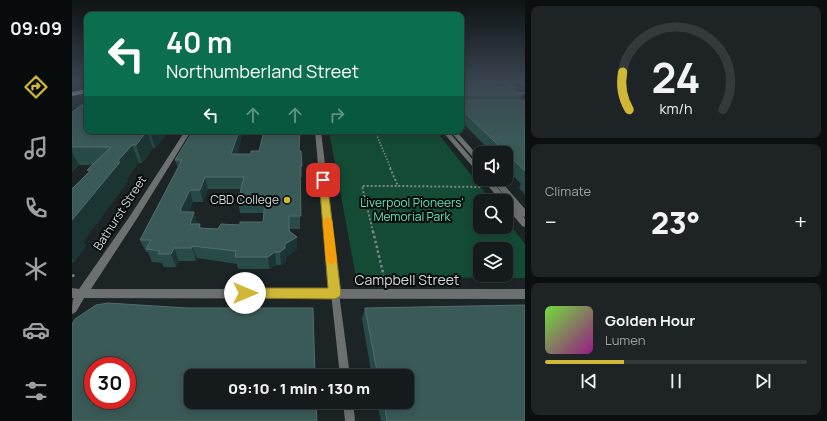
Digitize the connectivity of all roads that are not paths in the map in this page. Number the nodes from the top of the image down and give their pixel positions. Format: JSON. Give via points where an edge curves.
{"nodes":[{"id":1,"x":186,"y":134,"type":"edge"},
{"id":2,"x":318,"y":134,"type":"edge"},
{"id":3,"x":448,"y":134,"type":"edge"},
{"id":4,"x":456,"y":134,"type":"edge"},
{"id":5,"x":473,"y":154,"type":"edge"},
{"id":6,"x":473,"y":164,"type":"edge"},
{"id":7,"x":492,"y":186,"type":"edge"},
{"id":8,"x":501,"y":186,"type":"edge"},
{"id":9,"x":499,"y":194,"type":"edge"},
{"id":10,"x":513,"y":210,"type":"edge"},
{"id":11,"x":525,"y":214,"type":"edge"},
{"id":12,"x":525,"y":224,"type":"edge"},
{"id":13,"x":77,"y":293,"type":"edge"},
{"id":14,"x":335,"y":294,"type":"junction"},
{"id":15,"x":525,"y":294,"type":"edge"},
{"id":16,"x":72,"y":309,"type":"edge"},
{"id":17,"x":344,"y":369,"type":"edge"},
{"id":18,"x":349,"y":409,"type":"edge"},
{"id":19,"x":350,"y":421,"type":"edge"}],
"edges":[{"from":1,"to":13,"type":"street","name":"Bathurst Street","via":[[133,218]]},
{"from":2,"to":14,"type":"street"},
{"from":3,"to":6,"type":"street"},
{"from":4,"to":5,"type":"street"},
{"from":7,"to":9,"type":"street"},
{"from":8,"to":11,"type":"street"},
{"from":10,"to":12,"type":"street"},
{"from":13,"to":14,"type":"street","name":"Campbell Street"},
{"from":13,"to":16,"type":"street","name":"Bathurst Street"},
{"from":14,"to":15,"type":"street","name":"Campbell Street"},
{"from":14,"to":17,"type":"lane"},
{"from":18,"to":19,"type":"lane"}]}
